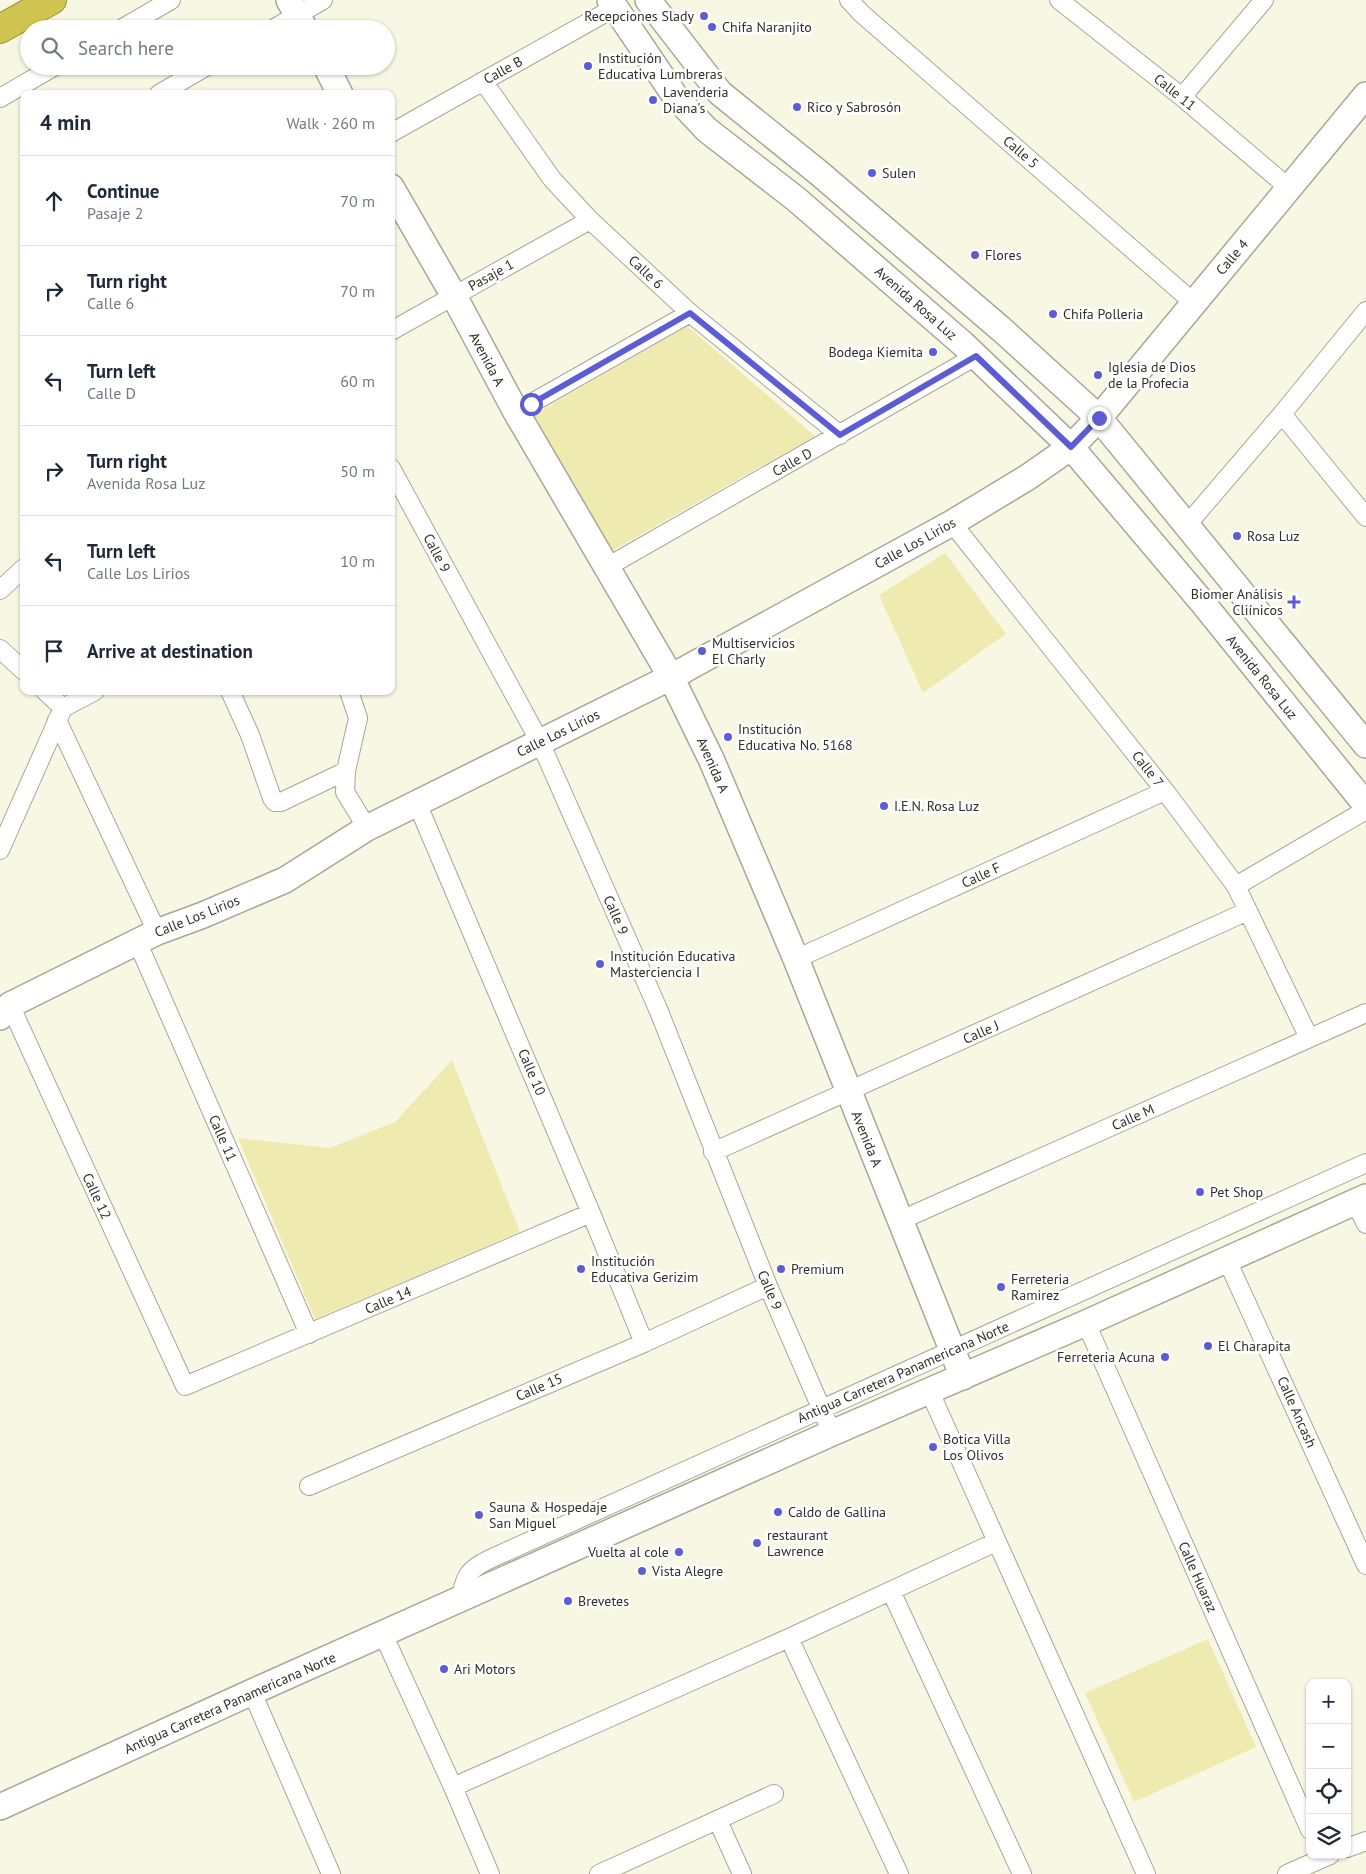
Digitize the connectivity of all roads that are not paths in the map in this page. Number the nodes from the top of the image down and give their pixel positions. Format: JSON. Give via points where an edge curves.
{"nodes":[{"id":1,"x":52,"y":0,"type":"edge"},
{"id":2,"x":171,"y":0,"type":"edge"},
{"id":3,"x":323,"y":0,"type":"edge"},
{"id":4,"x":648,"y":0,"type":"edge"},
{"id":5,"x":849,"y":0,"type":"edge"},
{"id":6,"x":1264,"y":0,"type":"edge"},
{"id":7,"x":1067,"y":2,"type":"edge"},
{"id":8,"x":612,"y":4,"type":"edge"},
{"id":9,"x":297,"y":15,"type":"edge"},
{"id":10,"x":137,"y":20,"type":"edge"},
{"id":11,"x":0,"y":29,"type":"edge"},
{"id":12,"x":40,"y":75,"type":"edge"},
{"id":13,"x":192,"y":75,"type":"edge"},
{"id":14,"x":330,"y":75,"type":"edge"},
{"id":15,"x":483,"y":81,"type":"junction"},
{"id":16,"x":166,"y":90,"type":"edge"},
{"id":17,"x":338,"y":90,"type":"edge"},
{"id":18,"x":1366,"y":95,"type":"edge"},
{"id":19,"x":1182,"y":97,"type":"junction"},
{"id":20,"x":0,"y":98,"type":"edge"},
{"id":21,"x":395,"y":131,"type":"edge"},
{"id":22,"x":1289,"y":188,"type":"junction"},
{"id":23,"x":395,"y":194,"type":"edge"},
{"id":24,"x":590,"y":220,"type":"junction"},
{"id":25,"x":454,"y":296,"type":"junction"},
{"id":26,"x":1194,"y":303,"type":"junction"},
{"id":27,"x":1366,"y":311,"type":"edge"},
{"id":28,"x":690,"y":313,"type":"junction"},
{"id":29,"x":395,"y":329,"type":"edge"},
{"id":30,"x":976,"y":356,"type":"junction"},
{"id":31,"x":516,"y":412,"type":"junction"},
{"id":32,"x":1282,"y":414,"type":"junction"},
{"id":33,"x":1099,"y":418,"type":"junction"},
{"id":34,"x":840,"y":435,"type":"junction"},
{"id":35,"x":1071,"y":447,"type":"junction"},
{"id":36,"x":395,"y":475,"type":"edge"},
{"id":37,"x":1366,"y":517,"type":"edge"},
{"id":38,"x":952,"y":523,"type":"junction"},
{"id":39,"x":1186,"y":526,"type":"junction"},
{"id":40,"x":607,"y":566,"type":"junction"},
{"id":41,"x":20,"y":572,"type":"edge"},
{"id":42,"x":0,"y":590,"type":"edge"},
{"id":43,"x":0,"y":649,"type":"edge"},
{"id":44,"x":20,"y":667,"type":"edge"},
{"id":45,"x":671,"y":677,"type":"junction"},
{"id":46,"x":48,"y":695,"type":"edge"},
{"id":47,"x":89,"y":695,"type":"edge"},
{"id":48,"x":232,"y":695,"type":"edge"},
{"id":49,"x":351,"y":695,"type":"edge"},
{"id":50,"x":60,"y":714,"type":"junction"},
{"id":51,"x":540,"y":742,"type":"junction"},
{"id":52,"x":1366,"y":745,"type":"edge"},
{"id":53,"x":346,"y":771,"type":"junction"},
{"id":54,"x":1165,"y":791,"type":"junction"},
{"id":55,"x":418,"y":803,"type":"junction"},
{"id":56,"x":1366,"y":805,"type":"edge"},
{"id":57,"x":1366,"y":810,"type":"edge"},
{"id":58,"x":367,"y":828,"type":"junction"},
{"id":59,"x":0,"y":850,"type":"edge"},
{"id":60,"x":1236,"y":886,"type":"junction"},
{"id":61,"x":1248,"y":912,"type":"junction"},
{"id":62,"x":147,"y":937,"type":"junction"},
{"id":63,"x":796,"y":959,"type":"junction"},
{"id":64,"x":5,"y":1011,"type":"edge"},
{"id":65,"x":1366,"y":1013,"type":"edge"},
{"id":66,"x":1309,"y":1038,"type":"junction"},
{"id":67,"x":848,"y":1092,"type":"junction"},
{"id":68,"x":714,"y":1152,"type":"junction"},
{"id":69,"x":1366,"y":1163,"type":"edge"},
{"id":70,"x":1360,"y":1199,"type":"edge"},
{"id":71,"x":591,"y":1213,"type":"junction"},
{"id":72,"x":899,"y":1221,"type":"junction"},
{"id":73,"x":1366,"y":1224,"type":"edge"},
{"id":74,"x":1227,"y":1260,"type":"junction"},
{"id":75,"x":768,"y":1286,"type":"junction"},
{"id":76,"x":1086,"y":1324,"type":"junction"},
{"id":77,"x":309,"y":1334,"type":"junction"},
{"id":78,"x":644,"y":1343,"type":"junction"},
{"id":79,"x":951,"y":1351,"type":"junction"},
{"id":80,"x":963,"y":1377,"type":"junction"},
{"id":81,"x":185,"y":1386,"type":"joint"},
{"id":82,"x":929,"y":1390,"type":"junction"},
{"id":83,"x":821,"y":1410,"type":"junction"},
{"id":84,"x":832,"y":1433,"type":"junction"},
{"id":85,"x":309,"y":1486,"type":"dead end"},
{"id":86,"x":996,"y":1542,"type":"junction"},
{"id":87,"x":1366,"y":1565,"type":"edge"},
{"id":88,"x":892,"y":1591,"type":"junction"},
{"id":89,"x":460,"y":1600,"type":"junction"},
{"id":90,"x":383,"y":1634,"type":"junction"},
{"id":91,"x":789,"y":1638,"type":"junction"},
{"id":92,"x":252,"y":1692,"type":"junction"},
{"id":93,"x":453,"y":1787,"type":"junction"},
{"id":94,"x":774,"y":1794,"type":"dead end"},
{"id":95,"x":0,"y":1807,"type":"edge"},
{"id":96,"x":718,"y":1821,"type":"junction"},
{"id":97,"x":1306,"y":1821,"type":"edge"},
{"id":98,"x":1366,"y":1841,"type":"edge"},
{"id":99,"x":1351,"y":1847,"type":"edge"},
{"id":100,"x":1318,"y":1859,"type":"edge"},
{"id":101,"x":331,"y":1874,"type":"edge"},
{"id":102,"x":490,"y":1874,"type":"edge"},
{"id":103,"x":599,"y":1874,"type":"edge"},
{"id":104,"x":742,"y":1874,"type":"edge"},
{"id":105,"x":899,"y":1874,"type":"edge"},
{"id":106,"x":1022,"y":1874,"type":"edge"},
{"id":107,"x":1146,"y":1874,"type":"edge"},
{"id":108,"x":1287,"y":1874,"type":"edge"}],
"edges":[{"from":1,"to":11,"type":"highway"},
{"from":2,"to":10,"type":"street"},
{"from":3,"to":9,"type":"street"},
{"from":4,"to":33,"type":"street","via":[[720,93],[1001,329]]},
{"from":5,"to":26,"type":"street","name":"Calle 5"},
{"from":6,"to":19,"type":"street"},
{"from":7,"to":19,"type":"street","name":"Calle 11"},
{"from":8,"to":15,"type":"street","name":"Calle B"},
{"from":8,"to":30,"type":"street","name":"Avenida Rosa Luz","via":[[675,96],[707,130],[796,199]]},
{"from":12,"to":20,"type":"street"},
{"from":13,"to":16,"type":"street"},
{"from":14,"to":17,"type":"street"},
{"from":15,"to":21,"type":"street","name":"Calle B"},
{"from":15,"to":24,"type":"street","name":"Calle 6","via":[[552,179]]},
{"from":18,"to":22,"type":"street","name":"Calle 4"},
{"from":19,"to":22,"type":"street","name":"Calle 11"},
{"from":22,"to":26,"type":"street","name":"Calle 4"},
{"from":23,"to":25,"type":"street","name":"Avenida A"},
{"from":24,"to":25,"type":"street","name":"Pasaje 1"},
{"from":24,"to":28,"type":"street","name":"Calle 6"},
{"from":25,"to":29,"type":"street","name":"Pasaje 1"},
{"from":25,"to":31,"type":"street","name":"Avenida A"},
{"from":26,"to":33,"type":"street","name":"Calle 4"},
{"from":27,"to":32,"type":"street"},
{"from":28,"to":31,"type":"street"},
{"from":28,"to":34,"type":"street","name":"Calle 6"},
{"from":30,"to":34,"type":"street","name":"Calle D"},
{"from":30,"to":35,"type":"street","name":"Avenida Rosa Luz"},
{"from":31,"to":40,"type":"street","name":"Avenida A"},
{"from":32,"to":37,"type":"street"},
{"from":32,"to":39,"type":"street"},
{"from":33,"to":35,"type":"street","name":"Calle Los Lirios"},
{"from":33,"to":39,"type":"street"},
{"from":34,"to":40,"type":"street","name":"Calle D"},
{"from":35,"to":38,"type":"street","name":"Calle Los Lirios"},
{"from":35,"to":56,"type":"street","name":"Avenida Rosa Luz","via":[[1202,602]]},
{"from":36,"to":51,"type":"street","name":"Calle 9"},
{"from":38,"to":45,"type":"street","name":"Calle Los Lirios"},
{"from":38,"to":54,"type":"street","name":"Calle 7"},
{"from":39,"to":52,"type":"street"},
{"from":40,"to":45,"type":"street","name":"Avenida A"},
{"from":41,"to":42,"type":"street"},
{"from":43,"to":44,"type":"street"},
{"from":45,"to":51,"type":"street","name":"Calle Los Lirios"},
{"from":45,"to":63,"type":"street","name":"Avenida A","via":[[712,761]]},
{"from":46,"to":50,"type":"street"},
{"from":47,"to":50,"type":"street"},
{"from":48,"to":53,"type":"street","via":[[275,802]]},
{"from":49,"to":53,"type":"street","via":[[358,718]]},
{"from":50,"to":59,"type":"street"},
{"from":50,"to":62,"type":"street","name":"Calle 11"},
{"from":51,"to":55,"type":"street","name":"Calle Los Lirios"},
{"from":51,"to":68,"type":"street","name":"Calle 9","via":[[658,1010]]},
{"from":53,"to":58,"type":"street","via":[[345,792]]},
{"from":54,"to":60,"type":"street","name":"Calle 7"},
{"from":54,"to":63,"type":"street","name":"Calle F"},
{"from":55,"to":58,"type":"street","name":"Calle Los Lirios"},
{"from":55,"to":71,"type":"street","name":"Calle 10"},
{"from":57,"to":60,"type":"street"},
{"from":58,"to":62,"type":"street","name":"Calle Los Lirios","via":[[285,880]]},
{"from":60,"to":61,"type":"street","name":"Calle 7"},
{"from":61,"to":66,"type":"street","name":"Calle 7"},
{"from":61,"to":67,"type":"street","name":"Calle J"},
{"from":62,"to":64,"type":"street","name":"Calle Los Lirios"},
{"from":62,"to":77,"type":"street","name":"Calle 11"},
{"from":63,"to":67,"type":"street","name":"Avenida A"},
{"from":64,"to":81,"type":"street","name":"Calle 12"},
{"from":65,"to":66,"type":"street","name":"Calle M"},
{"from":66,"to":72,"type":"street","name":"Calle M"},
{"from":67,"to":68,"type":"street","name":"Calle J"},
{"from":67,"to":72,"type":"street","name":"Avenida A"},
{"from":68,"to":75,"type":"street","name":"Calle 9"},
{"from":69,"to":79,"type":"street","name":"Antigua Carretera Panamericana Norte"},
{"from":70,"to":73,"type":"street"},
{"from":70,"to":74,"type":"street","name":"Antigua Carretera Panamericana Norte"},
{"from":71,"to":77,"type":"street","name":"Calle 14"},
{"from":71,"to":78,"type":"street","name":"Calle 10"},
{"from":72,"to":79,"type":"street","name":"Avenida A"},
{"from":74,"to":76,"type":"street","name":"Antigua Carretera Panamericana Norte"},
{"from":74,"to":87,"type":"street","name":"Calle Ancash"},
{"from":75,"to":78,"type":"street","name":"Calle 15"},
{"from":75,"to":83,"type":"street","name":"Calle 9"},
{"from":76,"to":80,"type":"street","name":"Antigua Carretera Panamericana Norte"},
{"from":76,"to":97,"type":"street","name":"Calle Huaraz"},
{"from":77,"to":81,"type":"street","name":"Calle 14"},
{"from":78,"to":85,"type":"street","name":"Calle 15"},
{"from":79,"to":80,"type":"street","name":"Avenida A"},
{"from":79,"to":83,"type":"street","name":"Antigua Carretera Panamericana Norte"},
{"from":80,"to":82,"type":"street","name":"Antigua Carretera Panamericana Norte"},
{"from":82,"to":84,"type":"street","name":"Antigua Carretera Panamericana Norte"},
{"from":82,"to":86,"type":"street"},
{"from":83,"to":84,"type":"street","name":"Calle 9"},
{"from":83,"to":89,"type":"street","name":"Antigua Carretera Panamericana Norte","via":[[474,1567],[465,1580]]},
{"from":84,"to":89,"type":"street","name":"Antigua Carretera Panamericana Norte"},
{"from":86,"to":88,"type":"street"},
{"from":86,"to":107,"type":"street"},
{"from":88,"to":91,"type":"street"},
{"from":88,"to":106,"type":"street"},
{"from":89,"to":90,"type":"street","name":"Antigua Carretera Panamericana Norte"},
{"from":90,"to":92,"type":"street","name":"Antigua Carretera Panamericana Norte"},
{"from":90,"to":93,"type":"street"},
{"from":91,"to":93,"type":"street"},
{"from":91,"to":105,"type":"street"},
{"from":92,"to":95,"type":"street","name":"Antigua Carretera Panamericana Norte"},
{"from":92,"to":101,"type":"street"},
{"from":93,"to":102,"type":"street"},
{"from":94,"to":96,"type":"street"},
{"from":96,"to":103,"type":"street"},
{"from":96,"to":104,"type":"street"},
{"from":98,"to":99,"type":"street"},
{"from":100,"to":108,"type":"street"}]}
